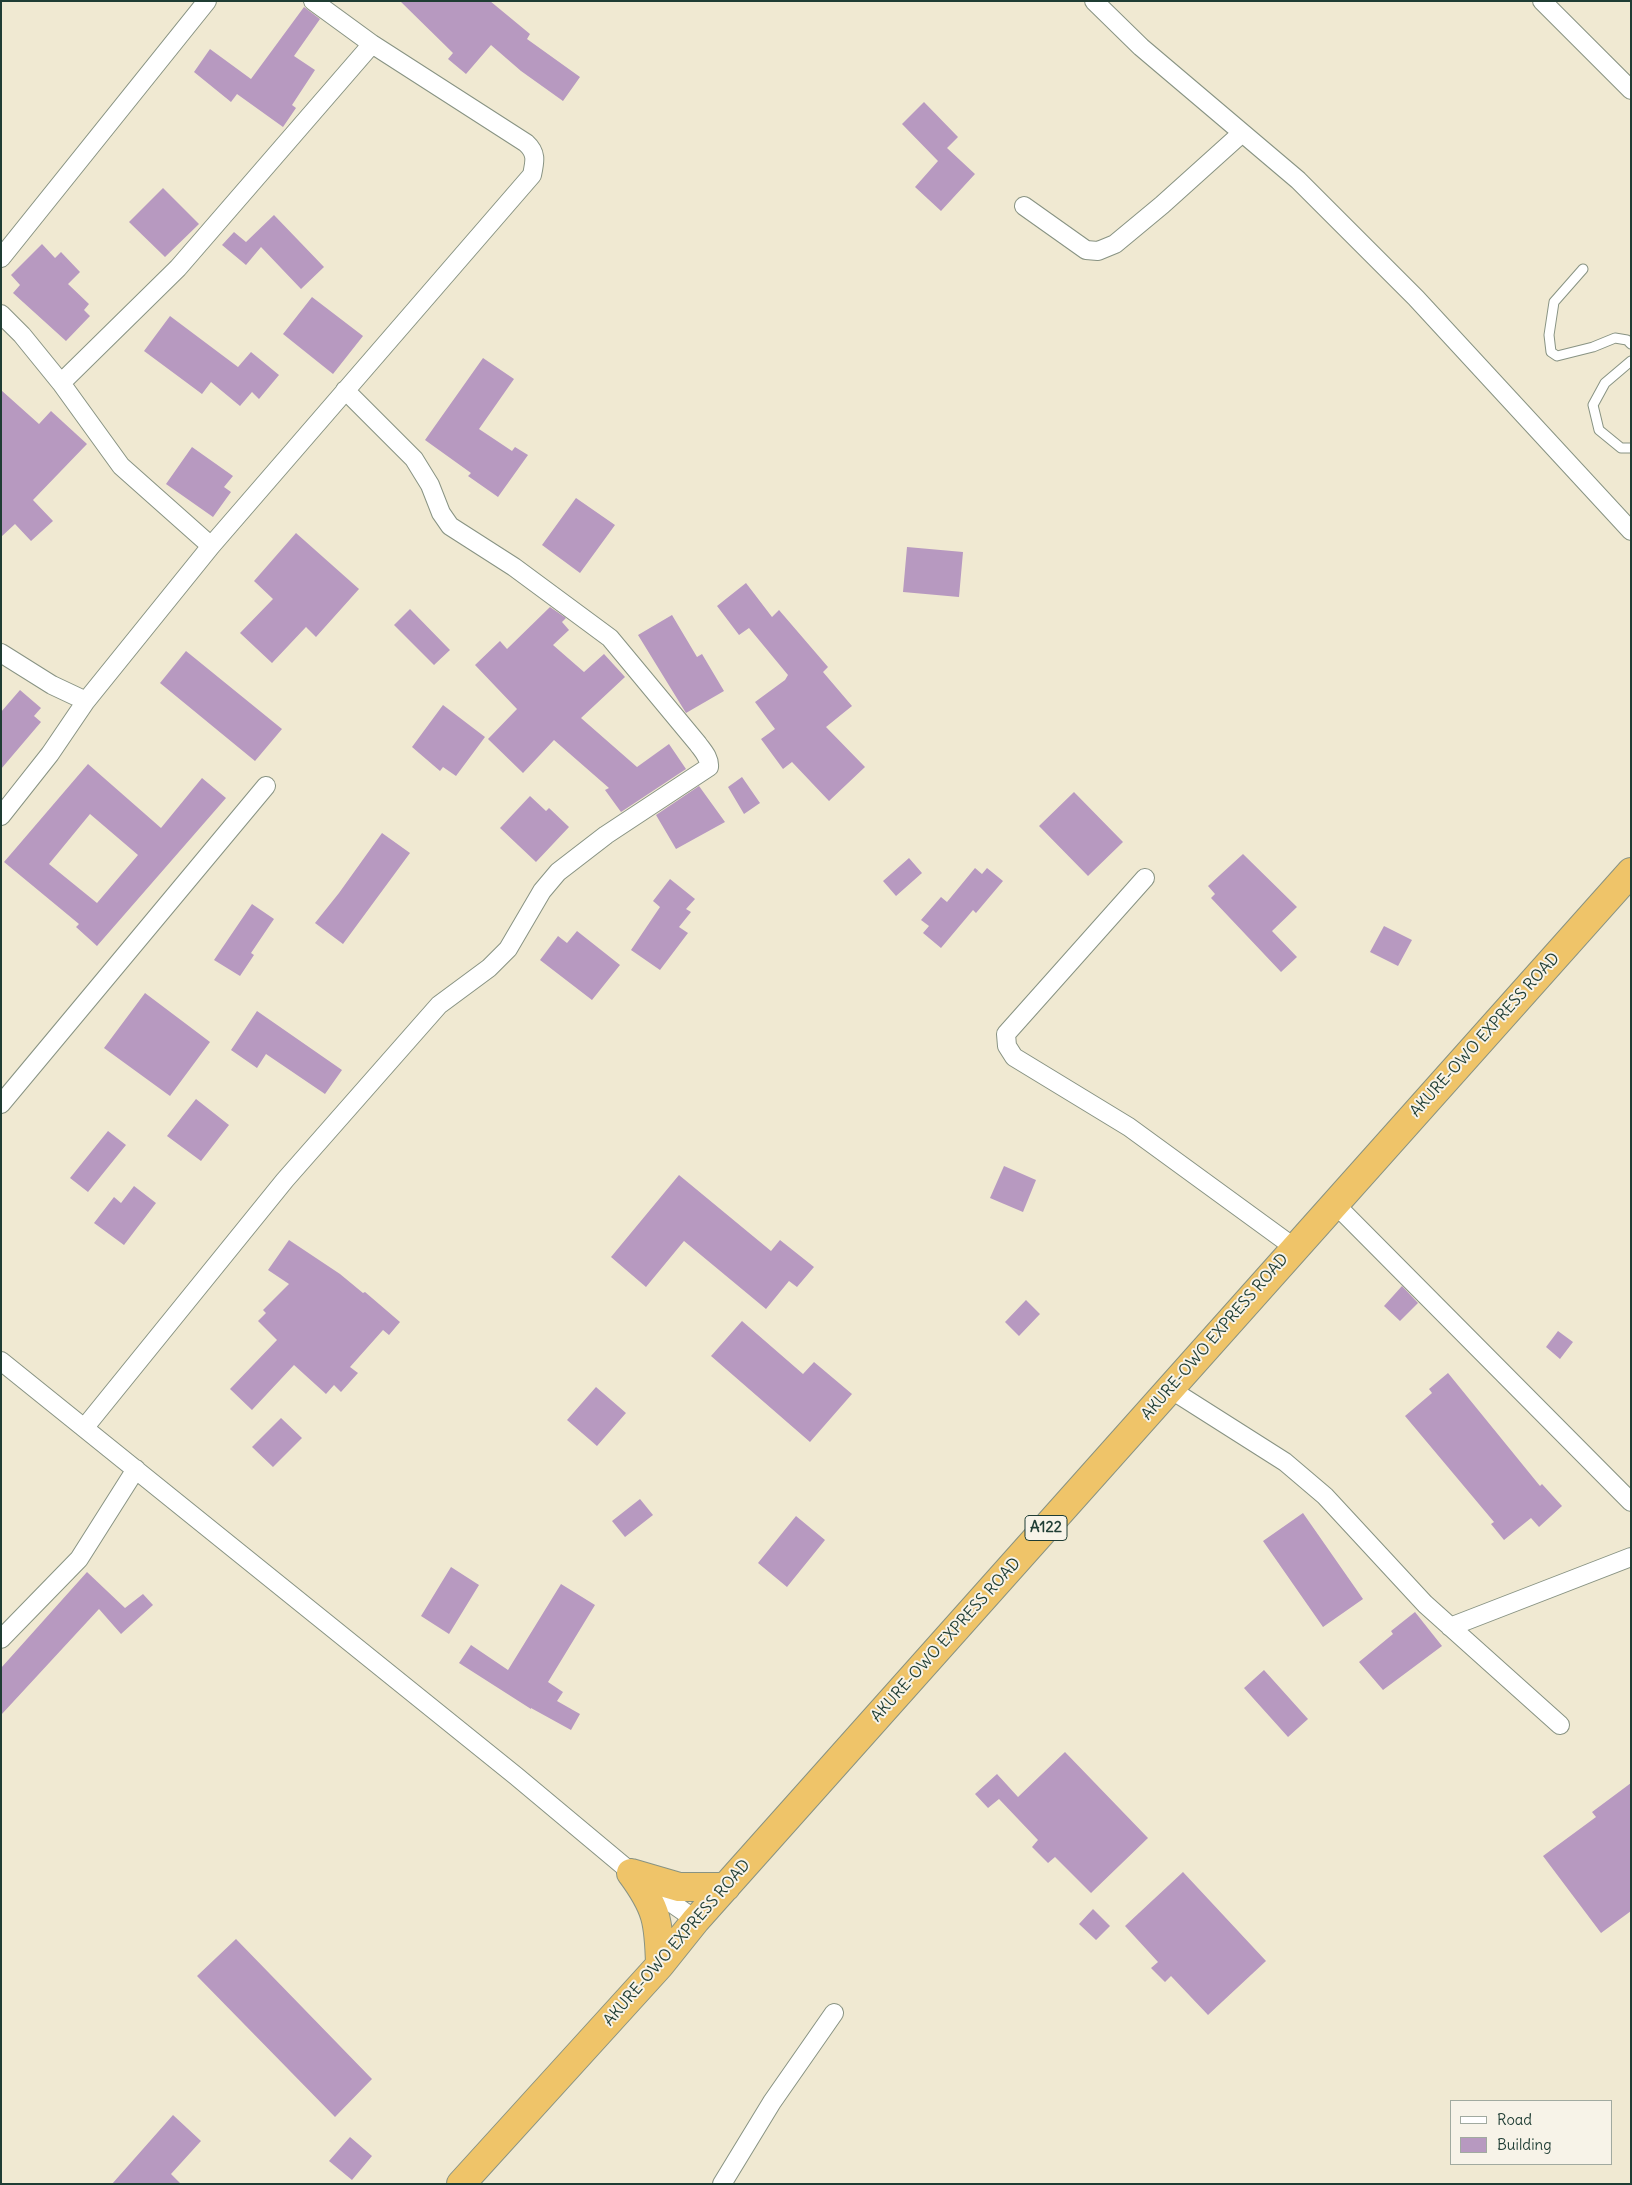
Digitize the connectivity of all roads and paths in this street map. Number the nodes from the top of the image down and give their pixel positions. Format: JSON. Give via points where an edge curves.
{"nodes":[{"id":1,"x":207,"y":1,"type":"edge"},
{"id":2,"x":313,"y":1,"type":"edge"},
{"id":3,"x":1094,"y":1,"type":"edge"},
{"id":4,"x":1542,"y":1,"type":"edge"},
{"id":5,"x":372,"y":44,"type":"junction"},
{"id":6,"x":1631,"y":90,"type":"edge"},
{"id":7,"x":1242,"y":133,"type":"junction"},
{"id":8,"x":1024,"y":206,"type":"dead end"},
{"id":9,"x":1,"y":258,"type":"edge"},
{"id":10,"x":1583,"y":269,"type":"dead end"},
{"id":11,"x":1,"y":314,"type":"edge"},
{"id":12,"x":1631,"y":344,"type":"edge"},
{"id":13,"x":1631,"y":361,"type":"edge"},
{"id":14,"x":61,"y":383,"type":"junction"},
{"id":15,"x":345,"y":390,"type":"junction"},
{"id":16,"x":1631,"y":448,"type":"edge"},
{"id":17,"x":1631,"y":531,"type":"edge"},
{"id":18,"x":211,"y":546,"type":"junction"},
{"id":19,"x":1,"y":653,"type":"edge"},
{"id":20,"x":86,"y":701,"type":"junction"},
{"id":21,"x":266,"y":786,"type":"dead end"},
{"id":22,"x":1,"y":816,"type":"edge"},
{"id":23,"x":1631,"y":872,"type":"edge"},
{"id":24,"x":1145,"y":878,"type":"dead end"},
{"id":25,"x":1,"y":1105,"type":"edge"},
{"id":26,"x":1334,"y":1203,"type":"junction"},
{"id":27,"x":1294,"y":1248,"type":"junction"},
{"id":28,"x":1,"y":1362,"type":"edge"},
{"id":29,"x":1170,"y":1389,"type":"junction"},
{"id":30,"x":85,"y":1427,"type":"junction"},
{"id":31,"x":136,"y":1469,"type":"junction"},
{"id":32,"x":1631,"y":1502,"type":"edge"},
{"id":33,"x":1631,"y":1557,"type":"edge"},
{"id":34,"x":1450,"y":1627,"type":"junction"},
{"id":35,"x":1,"y":1639,"type":"edge"},
{"id":36,"x":1560,"y":1725,"type":"dead end"},
{"id":37,"x":631,"y":1873,"type":"junction"},
{"id":38,"x":726,"y":1887,"type":"junction"},
{"id":39,"x":696,"y":1920,"type":"junction"},
{"id":40,"x":660,"y":1965,"type":"junction"},
{"id":41,"x":834,"y":2013,"type":"dead end"},
{"id":42,"x":461,"y":2184,"type":"edge"},
{"id":43,"x":722,"y":2184,"type":"edge"}],
"edges":[{"from":1,"to":9,"type":"street"},
{"from":2,"to":5,"type":"street"},
{"from":3,"to":7,"type":"street","via":[[1141,47]]},
{"from":4,"to":6,"type":"street"},
{"from":5,"to":14,"type":"street","via":[[178,268]]},
{"from":5,"to":15,"type":"street","via":[[526,143],[534,150],[536,159],[532,175]]},
{"from":7,"to":8,"type":"street","via":[[1115,244],[1098,251],[1086,250]]},
{"from":7,"to":17,"type":"street","via":[[1298,180],[1416,298]]},
{"from":10,"to":12,"type":"lane","via":[[1554,302],[1549,335],[1551,352],[1557,356],[1615,338]]},
{"from":11,"to":14,"type":"street"},
{"from":13,"to":16,"type":"lane","via":[[1605,384],[1593,405],[1599,430],[1622,448]]},
{"from":14,"to":18,"type":"street","via":[[121,466]]},
{"from":15,"to":18,"type":"street"},
{"from":15,"to":30,"type":"street","via":[[414,459],[450,526],[610,638],[698,744],[710,762],[709,767],[606,835],[558,872],[542,891],[508,949],[489,968],[438,1005],[285,1180]]},
{"from":18,"to":20,"type":"street"},
{"from":19,"to":20,"type":"street","via":[[52,685]]},
{"from":20,"to":22,"type":"street","via":[[50,754]]},
{"from":21,"to":25,"type":"street"},
{"from":23,"to":26,"type":"highway","name":"AKURE-OWO EXPRESS ROAD","number":"A122"},
{"from":24,"to":27,"type":"street","via":[[1006,1034],[1007,1046],[1014,1057],[1129,1127]]},
{"from":26,"to":27,"type":"highway","name":"AKURE-OWO EXPRESS ROAD","number":"A122"},
{"from":26,"to":32,"type":"street"},
{"from":27,"to":29,"type":"highway","name":"AKURE-OWO EXPRESS ROAD","number":"A122"},
{"from":28,"to":30,"type":"street"},
{"from":29,"to":34,"type":"street","via":[[1291,1468],[1324,1496]]},
{"from":29,"to":38,"type":"highway","name":"AKURE-OWO EXPRESS ROAD","number":"A122"},
{"from":30,"to":31,"type":"street"},
{"from":31,"to":35,"type":"street","via":[[79,1559]]},
{"from":31,"to":37,"type":"street"},
{"from":33,"to":34,"type":"street"},
{"from":34,"to":36,"type":"street"},
{"from":37,"to":38,"type":"highway","via":[[679,1887]]},
{"from":37,"to":39,"type":"street"},
{"from":37,"to":40,"type":"highway","via":[[654,1910],[659,1928]]},
{"from":38,"to":39,"type":"highway","name":"AKURE-OWO EXPRESS ROAD","number":"A122"},
{"from":39,"to":40,"type":"highway","name":"AKURE-OWO EXPRESS ROAD","number":"A122"},
{"from":40,"to":42,"type":"highway","name":"AKURE-OWO EXPRESS ROAD","number":"A122"},
{"from":41,"to":43,"type":"street","via":[[772,2102]]}]}
